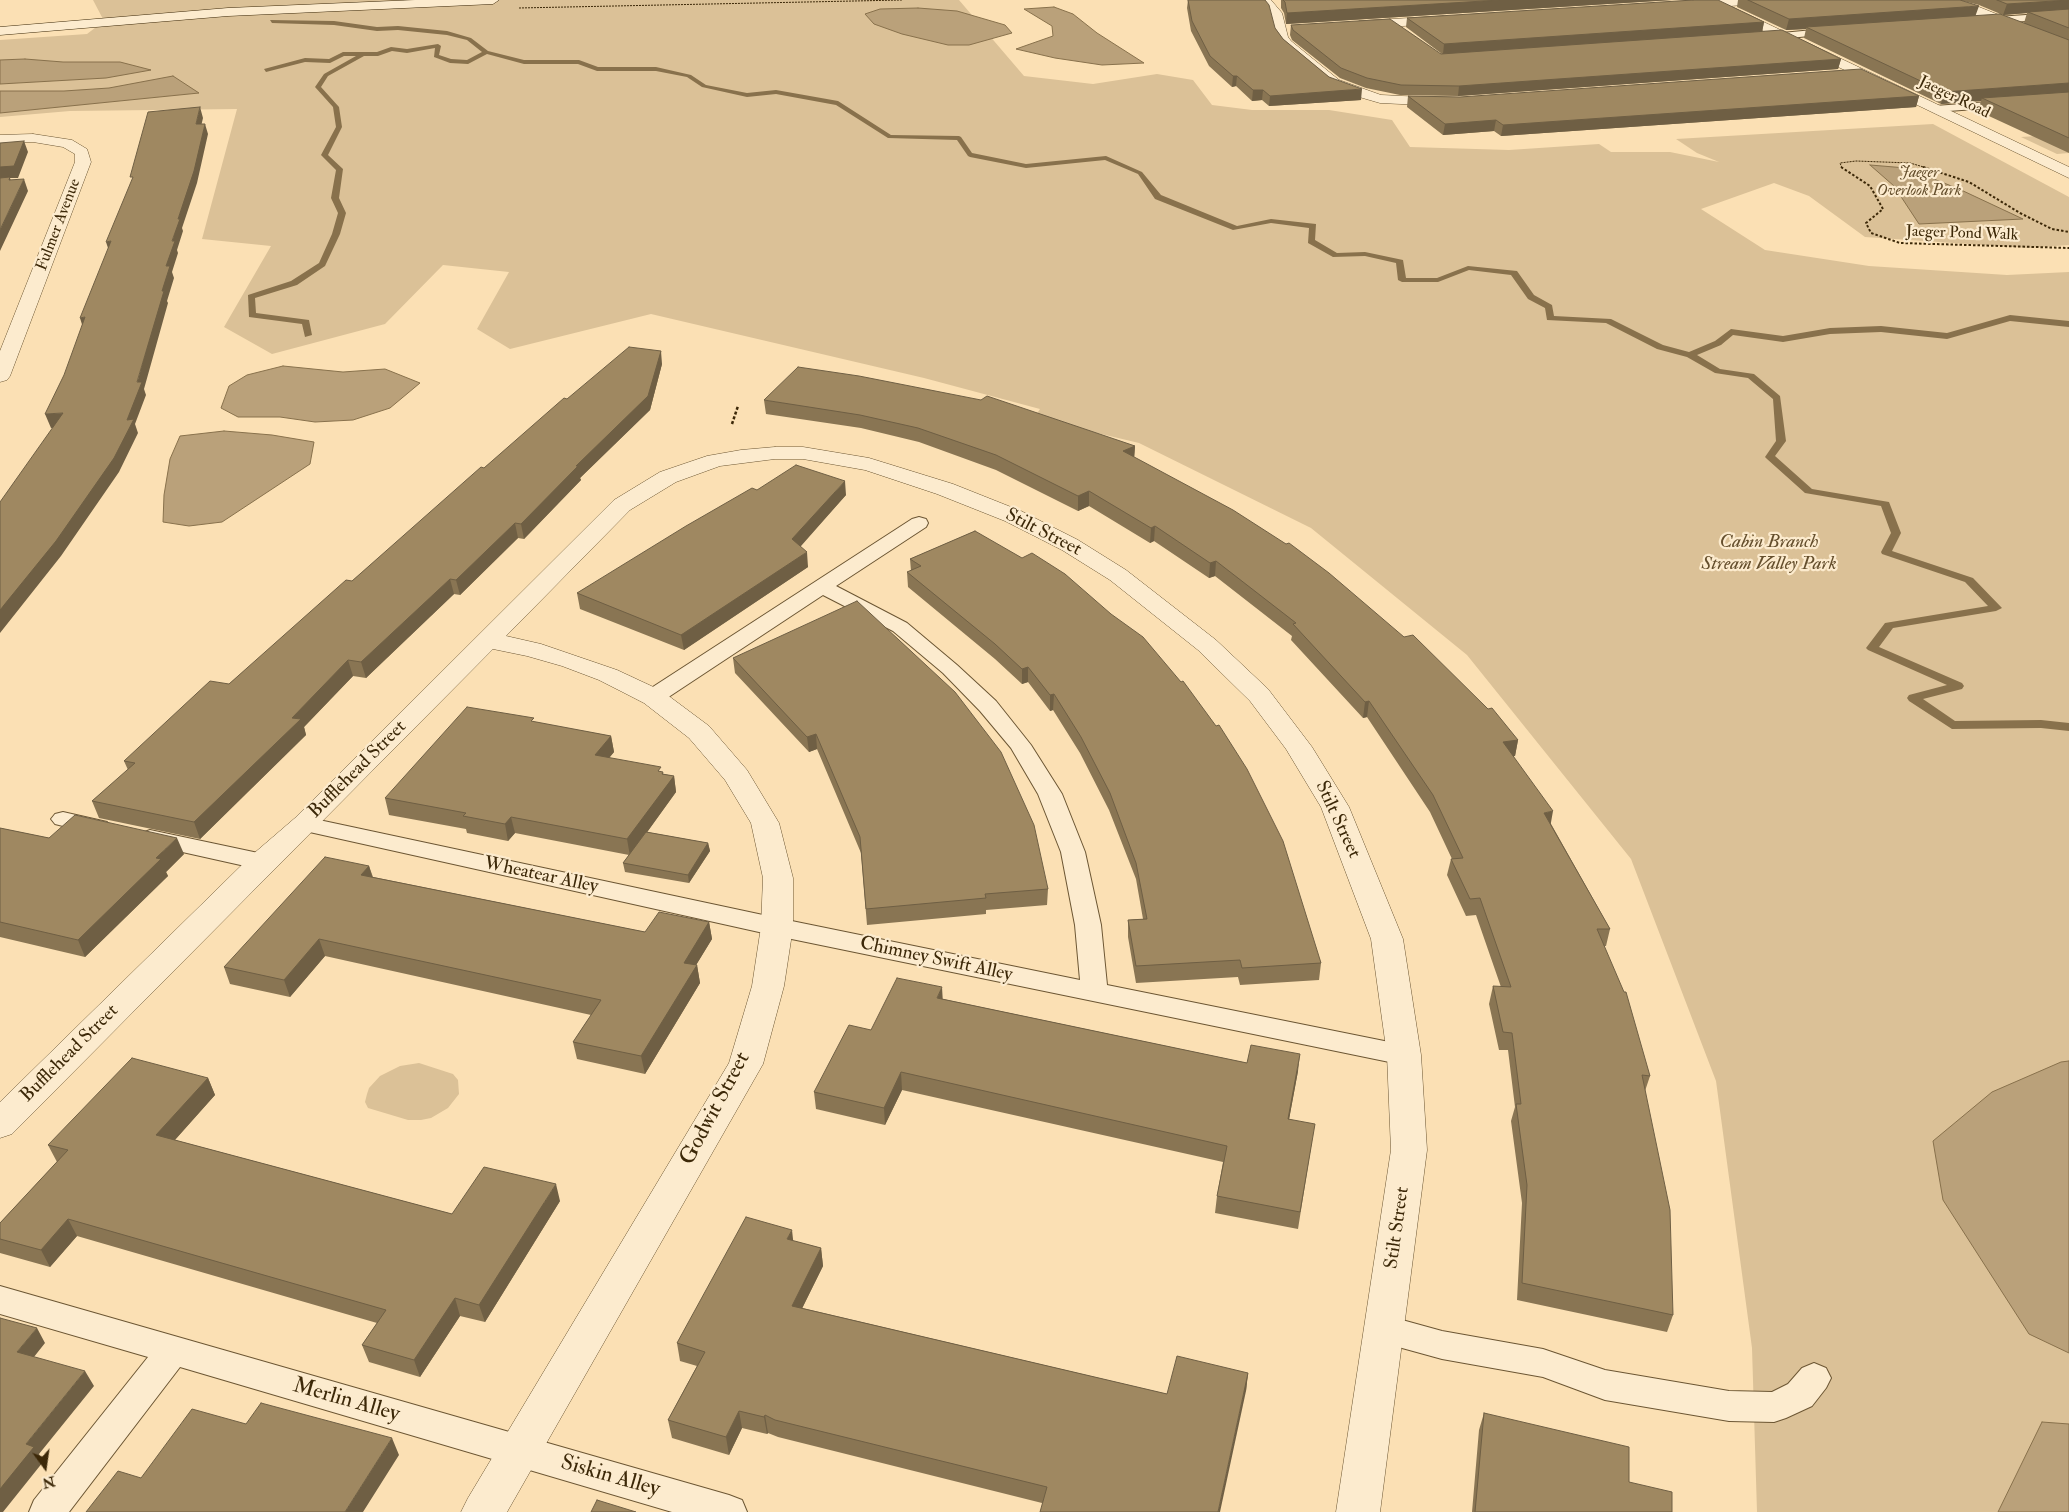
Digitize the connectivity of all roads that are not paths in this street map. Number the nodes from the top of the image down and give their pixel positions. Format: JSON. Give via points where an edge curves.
{"nodes":[{"id":1,"x":493,"y":0,"type":"edge"},
{"id":2,"x":1265,"y":0,"type":"edge"},
{"id":3,"x":1759,"y":0,"type":"edge"},
{"id":4,"x":1938,"y":0,"type":"edge"},
{"id":5,"x":1715,"y":3,"type":"junction"},
{"id":6,"x":1676,"y":6,"type":"edge"},
{"id":7,"x":2069,"y":15,"type":"edge"},
{"id":8,"x":1459,"y":19,"type":"edge"},
{"id":9,"x":2000,"y":20,"type":"junction"},
{"id":10,"x":1974,"y":22,"type":"edge"},
{"id":11,"x":1390,"y":23,"type":"junction"},
{"id":12,"x":1342,"y":26,"type":"edge"},
{"id":13,"x":1296,"y":29,"type":"edge"},
{"id":14,"x":0,"y":30,"type":"edge"},
{"id":15,"x":1280,"y":30,"type":"junction"},
{"id":16,"x":1848,"y":30,"type":"edge"},
{"id":17,"x":1404,"y":34,"type":"edge"},
{"id":18,"x":1782,"y":35,"type":"junction"},
{"id":19,"x":1749,"y":39,"type":"edge"},
{"id":20,"x":2069,"y":47,"type":"edge"},
{"id":21,"x":1862,"y":73,"type":"junction"},
{"id":22,"x":1838,"y":75,"type":"edge"},
{"id":23,"x":2069,"y":99,"type":"edge"},
{"id":24,"x":1458,"y":102,"type":"edge"},
{"id":25,"x":1936,"y":109,"type":"junction"},
{"id":26,"x":0,"y":139,"type":"edge"},
{"id":27,"x":2069,"y":173,"type":"edge"},
{"id":28,"x":0,"y":376,"type":"edge"},
{"id":29,"x":740,"y":456,"type":"joint"},
{"id":30,"x":919,"y":523,"type":"dead end"},
{"id":31,"x":823,"y":587,"type":"junction"},
{"id":32,"x":487,"y":640,"type":"junction"},
{"id":33,"x":653,"y":697,"type":"junction"},
{"id":34,"x":63,"y":819,"type":"dead end"},
{"id":35,"x":305,"y":824,"type":"junction"},
{"id":36,"x":263,"y":862,"type":"junction"},
{"id":37,"x":777,"y":927,"type":"junction"},
{"id":38,"x":1095,"y":993,"type":"junction"},
{"id":39,"x":1404,"y":1054,"type":"junction"},
{"id":40,"x":0,"y":1124,"type":"edge"},
{"id":41,"x":0,"y":1300,"type":"edge"},
{"id":42,"x":1384,"y":1330,"type":"junction"},
{"id":43,"x":173,"y":1351,"type":"junction"},
{"id":44,"x":1814,"y":1378,"type":"dead end"},
{"id":45,"x":519,"y":1451,"type":"junction"},
{"id":46,"x":47,"y":1512,"type":"edge"},
{"id":47,"x":483,"y":1512,"type":"edge"},
{"id":48,"x":729,"y":1512,"type":"edge"},
{"id":49,"x":1358,"y":1512,"type":"edge"}],
"edges":[{"from":1,"to":14,"type":"street","via":[[228,12]]},
{"from":2,"to":15,"type":"street","via":[[1276,12]]},
{"from":3,"to":5,"type":"street"},
{"from":4,"to":9,"type":"street"},
{"from":5,"to":6,"type":"street"},
{"from":5,"to":18,"type":"street","name":"Jaeger Road"},
{"from":7,"to":9,"type":"lane"},
{"from":8,"to":11,"type":"street"},
{"from":9,"to":10,"type":"lane"},
{"from":9,"to":20,"type":"street"},
{"from":11,"to":12,"type":"street"},
{"from":11,"to":17,"type":"lane"},
{"from":13,"to":15,"type":"street"},
{"from":15,"to":24,"type":"street","via":[[1286,44],[1334,83],[1347,89],[1380,99]]},
{"from":16,"to":18,"type":"lane"},
{"from":18,"to":19,"type":"lane"},
{"from":18,"to":21,"type":"street","name":"Jaeger Road"},
{"from":21,"to":22,"type":"street"},
{"from":21,"to":25,"type":"street","name":"Jaeger Road"},
{"from":23,"to":25,"type":"lane"},
{"from":25,"to":27,"type":"street","name":"Jaeger Road"},
{"from":26,"to":28,"type":"street","name":"Fulmer Avenue","via":[[33,138],[67,144],[82,152],[83,162]]},
{"from":29,"to":32,"type":"street","name":"Bufflehead Street","via":[[668,477],[622,505]]},
{"from":29,"to":39,"type":"street","name":"Stilt Street","via":[[803,453],[868,464],[1013,516],[1070,545],[1118,575],[1207,645],[1258,695],[1298,747],[1335,807],[1387,940]]},
{"from":30,"to":31,"type":"lane"},
{"from":31,"to":33,"type":"lane"},
{"from":31,"to":38,"type":"lane","via":[[900,627],[988,706],[1020,744],[1050,794],[1073,852],[1088,925]]},
{"from":32,"to":33,"type":"street","name":"Godwit Street","via":[[571,661]]},
{"from":32,"to":35,"type":"street","name":"Bufflehead Street"},
{"from":33,"to":37,"type":"street","name":"Godwit Street","via":[[699,732],[737,776],[765,823],[778,878]]},
{"from":34,"to":36,"type":"lane"},
{"from":35,"to":36,"type":"street","name":"Bufflehead Street"},
{"from":35,"to":37,"type":"lane","name":"Wheatear Alley"},
{"from":36,"to":40,"type":"street","name":"Bufflehead Street"},
{"from":37,"to":38,"type":"lane","name":"Chimney Swift Alley"},
{"from":37,"to":45,"type":"street","name":"Godwit Street","via":[[768,986],[746,1064]]},
{"from":38,"to":39,"type":"lane","name":"Chimney Swift Alley"},
{"from":39,"to":42,"type":"street","name":"Stilt Street","via":[[1409,1150]]},
{"from":41,"to":43,"type":"lane","name":"Merlin Alley"},
{"from":42,"to":44,"type":"lane","via":[[1442,1345],[1544,1363],[1605,1385],[1729,1406],[1774,1407],[1800,1395]]},
{"from":42,"to":49,"type":"street","name":"Stilt Street"},
{"from":43,"to":45,"type":"lane","name":"Merlin Alley"},
{"from":43,"to":46,"type":"lane"},
{"from":45,"to":47,"type":"street","name":"Godwit Street"},
{"from":45,"to":48,"type":"lane","name":"Siskin Alley"}]}
